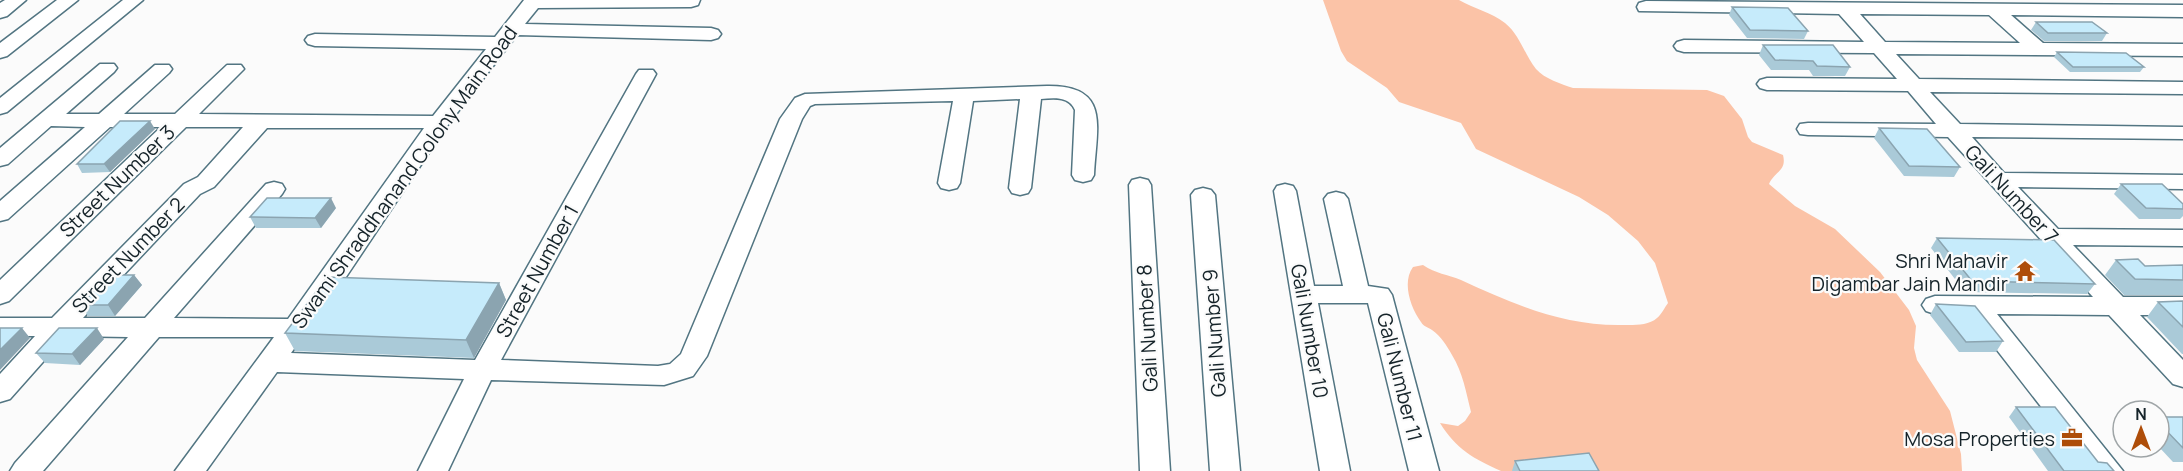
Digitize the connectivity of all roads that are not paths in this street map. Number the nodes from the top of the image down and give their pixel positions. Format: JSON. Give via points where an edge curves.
{"nodes":[{"id":1,"x":17,"y":0,"type":"edge"},
{"id":2,"x":69,"y":0,"type":"edge"},
{"id":3,"x":134,"y":0,"type":"edge"},
{"id":4,"x":534,"y":1,"type":"edge"},
{"id":5,"x":690,"y":1,"type":"edge"},
{"id":6,"x":1646,"y":7,"type":"dead end"},
{"id":7,"x":1844,"y":8,"type":"junction"},
{"id":8,"x":1993,"y":9,"type":"junction"},
{"id":9,"x":2183,"y":11,"type":"edge"},
{"id":10,"x":0,"y":12,"type":"edge"},
{"id":11,"x":711,"y":34,"type":"dead end"},
{"id":12,"x":508,"y":36,"type":"junction"},
{"id":13,"x":315,"y":40,"type":"dead end"},
{"id":14,"x":1684,"y":46,"type":"dead end"},
{"id":15,"x":1878,"y":47,"type":"junction"},
{"id":16,"x":2038,"y":49,"type":"junction"},
{"id":17,"x":2183,"y":50,"type":"edge"},
{"id":18,"x":0,"y":52,"type":"edge"},
{"id":19,"x":107,"y":68,"type":"dead end"},
{"id":20,"x":162,"y":69,"type":"dead end"},
{"id":21,"x":234,"y":69,"type":"dead end"},
{"id":22,"x":646,"y":74,"type":"dead end"},
{"id":23,"x":1767,"y":84,"type":"dead end"},
{"id":24,"x":1914,"y":86,"type":"junction"},
{"id":25,"x":2183,"y":88,"type":"edge"},
{"id":26,"x":1031,"y":93,"type":"junction"},
{"id":27,"x":964,"y":95,"type":"junction"},
{"id":28,"x":0,"y":108,"type":"edge"},
{"id":29,"x":46,"y":120,"type":"junction"},
{"id":30,"x":103,"y":122,"type":"junction"},
{"id":31,"x":178,"y":122,"type":"junction"},
{"id":32,"x":260,"y":122,"type":"junction"},
{"id":33,"x":439,"y":122,"type":"junction"},
{"id":34,"x":1808,"y":129,"type":"dead end"},
{"id":35,"x":1953,"y":130,"type":"junction"},
{"id":36,"x":2183,"y":133,"type":"edge"},
{"id":37,"x":0,"y":159,"type":"edge"},
{"id":38,"x":1083,"y":175,"type":"dead end"},
{"id":39,"x":1998,"y":180,"type":"junction"},
{"id":40,"x":2183,"y":182,"type":"edge"},
{"id":41,"x":949,"y":183,"type":"dead end"},
{"id":42,"x":1140,"y":185,"type":"dead end"},
{"id":43,"x":1020,"y":188,"type":"dead end"},
{"id":44,"x":274,"y":189,"type":"dead end"},
{"id":45,"x":1285,"y":191,"type":"dead end"},
{"id":46,"x":1203,"y":195,"type":"dead end"},
{"id":47,"x":1336,"y":198,"type":"dead end"},
{"id":48,"x":0,"y":213,"type":"edge"},
{"id":49,"x":2050,"y":237,"type":"junction"},
{"id":50,"x":2183,"y":238,"type":"edge"},
{"id":51,"x":1304,"y":294,"type":"junction"},
{"id":52,"x":1356,"y":294,"type":"junction"},
{"id":53,"x":0,"y":295,"type":"edge"},
{"id":54,"x":1935,"y":305,"type":"edge"},
{"id":55,"x":1976,"y":305,"type":"junction"},
{"id":56,"x":2116,"y":305,"type":"junction"},
{"id":57,"x":2183,"y":306,"type":"edge"},
{"id":58,"x":0,"y":327,"type":"edge"},
{"id":59,"x":58,"y":328,"type":"junction"},
{"id":60,"x":152,"y":328,"type":"junction"},
{"id":61,"x":293,"y":328,"type":"junction"},
{"id":62,"x":269,"y":362,"type":"junction"},
{"id":63,"x":483,"y":369,"type":"junction"},
{"id":64,"x":2183,"y":377,"type":"edge"},
{"id":65,"x":0,"y":392,"type":"edge"},
{"id":66,"x":25,"y":471,"type":"edge"},
{"id":67,"x":190,"y":471,"type":"edge"},
{"id":68,"x":433,"y":471,"type":"edge"},
{"id":69,"x":1155,"y":471,"type":"edge"},
{"id":70,"x":1226,"y":471,"type":"edge"},
{"id":71,"x":1335,"y":471,"type":"edge"},
{"id":72,"x":1424,"y":471,"type":"edge"},
{"id":73,"x":2108,"y":471,"type":"edge"}],
"edges":[{"from":1,"to":10,"type":"street"},
{"from":2,"to":18,"type":"street"},
{"from":3,"to":28,"type":"street"},
{"from":4,"to":5,"type":"street"},
{"from":4,"to":12,"type":"street","name":"Swami Shraddhanand Colony Main Road"},
{"from":6,"to":7,"type":"street"},
{"from":7,"to":8,"type":"street"},
{"from":7,"to":15,"type":"street","name":"Gali Number 7"},
{"from":8,"to":9,"type":"street"},
{"from":8,"to":16,"type":"street"},
{"from":11,"to":12,"type":"street"},
{"from":12,"to":13,"type":"street"},
{"from":12,"to":33,"type":"street","name":"Swami Shraddhanand Colony Main Road"},
{"from":14,"to":15,"type":"street"},
{"from":15,"to":16,"type":"street"},
{"from":15,"to":24,"type":"street","name":"Gali Number 7"},
{"from":16,"to":17,"type":"street"},
{"from":19,"to":29,"type":"street"},
{"from":20,"to":30,"type":"street"},
{"from":21,"to":31,"type":"street","name":"Street Number 3"},
{"from":22,"to":63,"type":"street","name":"Street Number 1"},
{"from":23,"to":24,"type":"street"},
{"from":24,"to":25,"type":"street"},
{"from":24,"to":35,"type":"street","name":"Gali Number 7"},
{"from":26,"to":27,"type":"street"},
{"from":26,"to":38,"type":"street","via":[[1066,93],[1083,101]]},
{"from":26,"to":43,"type":"street"},
{"from":27,"to":41,"type":"street"},
{"from":27,"to":63,"type":"street","via":[[829,96],[802,102],[791,119],[694,356],[681,372],[658,376]]},
{"from":29,"to":30,"type":"street"},
{"from":29,"to":37,"type":"street"},
{"from":30,"to":31,"type":"street"},
{"from":30,"to":48,"type":"street"},
{"from":31,"to":32,"type":"street"},
{"from":31,"to":53,"type":"street","name":"Street Number 3"},
{"from":32,"to":33,"type":"street"},
{"from":32,"to":59,"type":"street","name":"Street Number 2","via":[[206,182],[192,189]]},
{"from":33,"to":61,"type":"street","name":"Swami Shraddhanand Colony Main Road"},
{"from":34,"to":35,"type":"street"},
{"from":35,"to":36,"type":"street"},
{"from":35,"to":39,"type":"street","name":"Gali Number 7"},
{"from":39,"to":40,"type":"street"},
{"from":39,"to":49,"type":"street","name":"Gali Number 7"},
{"from":42,"to":69,"type":"street","name":"Gali Number 8"},
{"from":44,"to":60,"type":"street"},
{"from":45,"to":51,"type":"street","name":"Gali Number 10"},
{"from":46,"to":70,"type":"street","name":"Gali Number 9"},
{"from":47,"to":52,"type":"street","name":"Gali Number 11"},
{"from":49,"to":50,"type":"street"},
{"from":49,"to":56,"type":"street","name":"Gali Number 7"},
{"from":51,"to":52,"type":"street"},
{"from":51,"to":71,"type":"street","name":"Gali Number 10"},
{"from":52,"to":72,"type":"street","name":"Gali Number 11","via":[[1379,295]]},
{"from":54,"to":55,"type":"street"},
{"from":55,"to":56,"type":"street"},
{"from":55,"to":73,"type":"street"},
{"from":56,"to":57,"type":"street"},
{"from":56,"to":64,"type":"street","name":"Gali Number 7"},
{"from":58,"to":59,"type":"street"},
{"from":59,"to":60,"type":"street"},
{"from":59,"to":65,"type":"street","name":"Street Number 2"},
{"from":60,"to":61,"type":"street"},
{"from":60,"to":66,"type":"street"},
{"from":61,"to":62,"type":"street","name":"Swami Shraddhanand Colony Main Road"},
{"from":62,"to":63,"type":"street"},
{"from":62,"to":67,"type":"street","name":"Swami Shraddhanand Colony Main Road"},
{"from":63,"to":68,"type":"street","name":"Street Number 1"}]}
